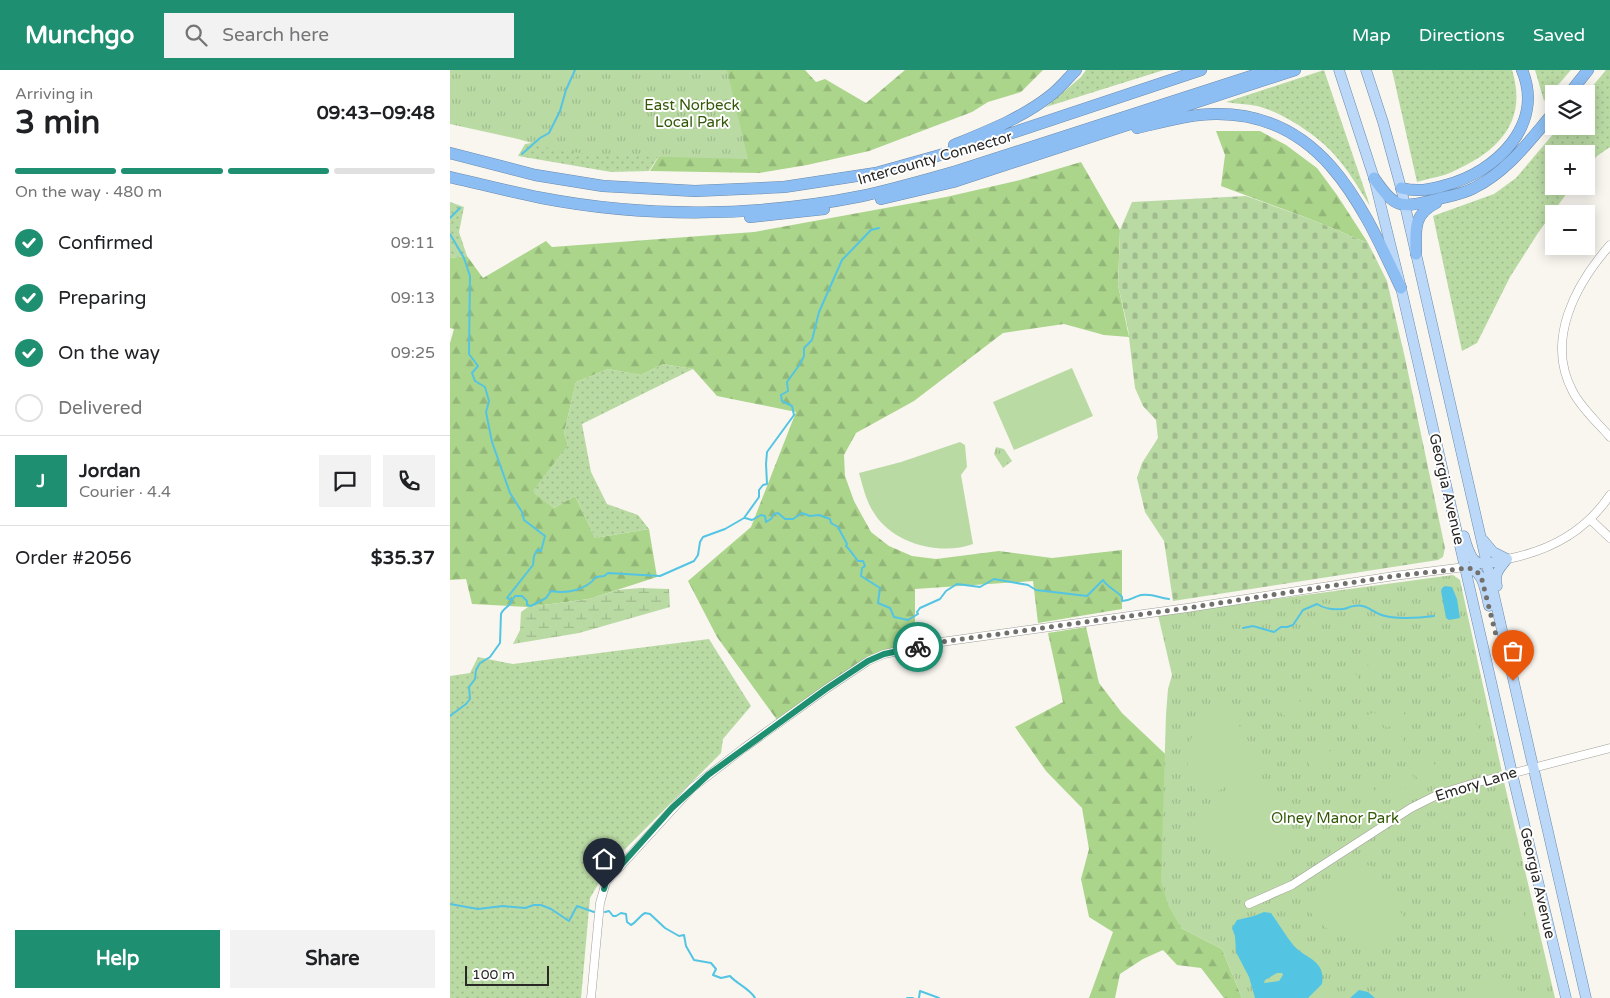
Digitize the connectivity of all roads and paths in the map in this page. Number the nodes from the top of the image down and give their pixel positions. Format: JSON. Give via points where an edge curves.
{"nodes":[{"id":1,"x":1076,"y":70,"type":"edge"},
{"id":2,"x":1201,"y":70,"type":"edge"},
{"id":3,"x":1270,"y":70,"type":"edge"},
{"id":4,"x":1295,"y":70,"type":"edge"},
{"id":5,"x":1366,"y":70,"type":"edge"},
{"id":6,"x":1522,"y":70,"type":"edge"},
{"id":7,"x":1588,"y":70,"type":"edge"},
{"id":8,"x":1340,"y":74,"type":"edge"},
{"id":9,"x":1576,"y":85,"type":"edge"},
{"id":10,"x":1545,"y":122,"type":"edge"},
{"id":11,"x":1084,"y":139,"type":"junction"},
{"id":12,"x":450,"y":153,"type":"edge"},
{"id":13,"x":898,"y":166,"type":"junction"},
{"id":14,"x":450,"y":177,"type":"edge"},
{"id":15,"x":1374,"y":178,"type":"junction"},
{"id":16,"x":1401,"y":188,"type":"junction"},
{"id":17,"x":1451,"y":196,"type":"junction"},
{"id":18,"x":1405,"y":206,"type":"junction"},
{"id":19,"x":657,"y":211,"type":"junction"},
{"id":20,"x":1610,"y":245,"type":"edge"},
{"id":21,"x":1416,"y":254,"type":"junction"},
{"id":22,"x":1401,"y":288,"type":"junction"},
{"id":23,"x":1610,"y":437,"type":"edge"},
{"id":24,"x":1442,"y":467,"type":"junction"},
{"id":25,"x":1610,"y":495,"type":"edge"},
{"id":26,"x":1590,"y":519,"type":"junction"},
{"id":27,"x":1480,"y":535,"type":"junction"},
{"id":28,"x":1610,"y":538,"type":"edge"},
{"id":29,"x":1507,"y":559,"type":"junction"},
{"id":30,"x":1486,"y":564,"type":"junction"},
{"id":31,"x":1465,"y":567,"type":"junction"},
{"id":32,"x":1499,"y":618,"type":"junction"},
{"id":33,"x":1506,"y":650,"type":"junction"},
{"id":34,"x":1610,"y":748,"type":"edge"},
{"id":35,"x":1533,"y":768,"type":"junction"},
{"id":36,"x":1512,"y":773,"type":"junction"},
{"id":37,"x":1249,"y":904,"type":"dead end"},
{"id":38,"x":590,"y":998,"type":"edge"},
{"id":39,"x":1566,"y":998,"type":"edge"},
{"id":40,"x":1586,"y":998,"type":"edge"}],
"edges":[{"from":1,"to":13,"type":"highway","via":[[1052,94],[997,128]]},
{"from":2,"to":13,"type":"highway","name":"Intercounty Connector","via":[[976,145]]},
{"from":3,"to":19,"type":"highway","name":"Intercounty Connector","via":[[957,171],[861,196],[783,207]]},
{"from":4,"to":11,"type":"highway"},
{"from":5,"to":16,"type":"main road","name":"Georgia Avenue"},
{"from":6,"to":16,"type":"highway","via":[[1528,93],[1527,110],[1513,142],[1497,159],[1455,183],[1426,191]]},
{"from":7,"to":9,"type":"highway"},
{"from":8,"to":15,"type":"main road","name":"Georgia Avenue"},
{"from":10,"to":17,"type":"highway","via":[[1507,166],[1491,179]]},
{"from":11,"to":19,"type":"highway","via":[[953,182],[848,206],[731,218],[673,219]]},
{"from":11,"to":22,"type":"highway","via":[[1185,117],[1216,114],[1265,120],[1286,129],[1328,162],[1347,188],[1368,218]]},
{"from":12,"to":13,"type":"highway","name":"Intercounty Connector","via":[[535,175],[603,186],[686,191],[784,187]]},
{"from":14,"to":19,"type":"highway","name":"Intercounty Connector","via":[[543,198]]},
{"from":15,"to":18,"type":"highway","via":[[1393,202]]},
{"from":15,"to":22,"type":"main road","name":"Georgia Avenue"},
{"from":16,"to":18,"type":"main road","name":"Georgia Avenue"},
{"from":17,"to":18,"type":"highway"},
{"from":17,"to":21,"type":"highway","via":[[1424,210],[1416,225]]},
{"from":18,"to":21,"type":"main road","name":"Georgia Avenue"},
{"from":20,"to":23,"type":"street","via":[[1574,298],[1561,344],[1564,369],[1574,393]]},
{"from":21,"to":27,"type":"main road","name":"Georgia Avenue"},
{"from":22,"to":24,"type":"main road","name":"Georgia Avenue"},
{"from":24,"to":30,"type":"main road","via":[[1470,556],[1475,562]]},
{"from":24,"to":31,"type":"main road","name":"Georgia Avenue"},
{"from":25,"to":26,"type":"street"},
{"from":26,"to":28,"type":"street"},
{"from":26,"to":29,"type":"street","via":[[1553,544]]},
{"from":27,"to":29,"type":"main road","via":[[1493,552]]},
{"from":27,"to":30,"type":"main road","name":"Georgia Avenue"},
{"from":29,"to":30,"type":"main road"},
{"from":29,"to":32,"type":"main road","via":[[1495,575]]},
{"from":30,"to":32,"type":"main road","name":"Georgia Avenue"},
{"from":31,"to":33,"type":"main road","via":[[1481,576],[1498,643]]},
{"from":31,"to":36,"type":"main road","name":"Georgia Avenue"},
{"from":31,"to":38,"type":"street","via":[[941,642],[884,654],[868,661],[692,788],[606,882],[600,903]]},
{"from":32,"to":33,"type":"main road","name":"Georgia Avenue"},
{"from":33,"to":35,"type":"main road","name":"Georgia Avenue"},
{"from":34,"to":35,"type":"street","name":"Emory Lane"},
{"from":35,"to":36,"type":"street","name":"Emory Lane"},
{"from":35,"to":40,"type":"main road","name":"Georgia Avenue"},
{"from":36,"to":37,"type":"street","name":"Emory Lane","via":[[1425,800],[1292,886]]},
{"from":36,"to":39,"type":"main road","name":"Georgia Avenue"}]}
